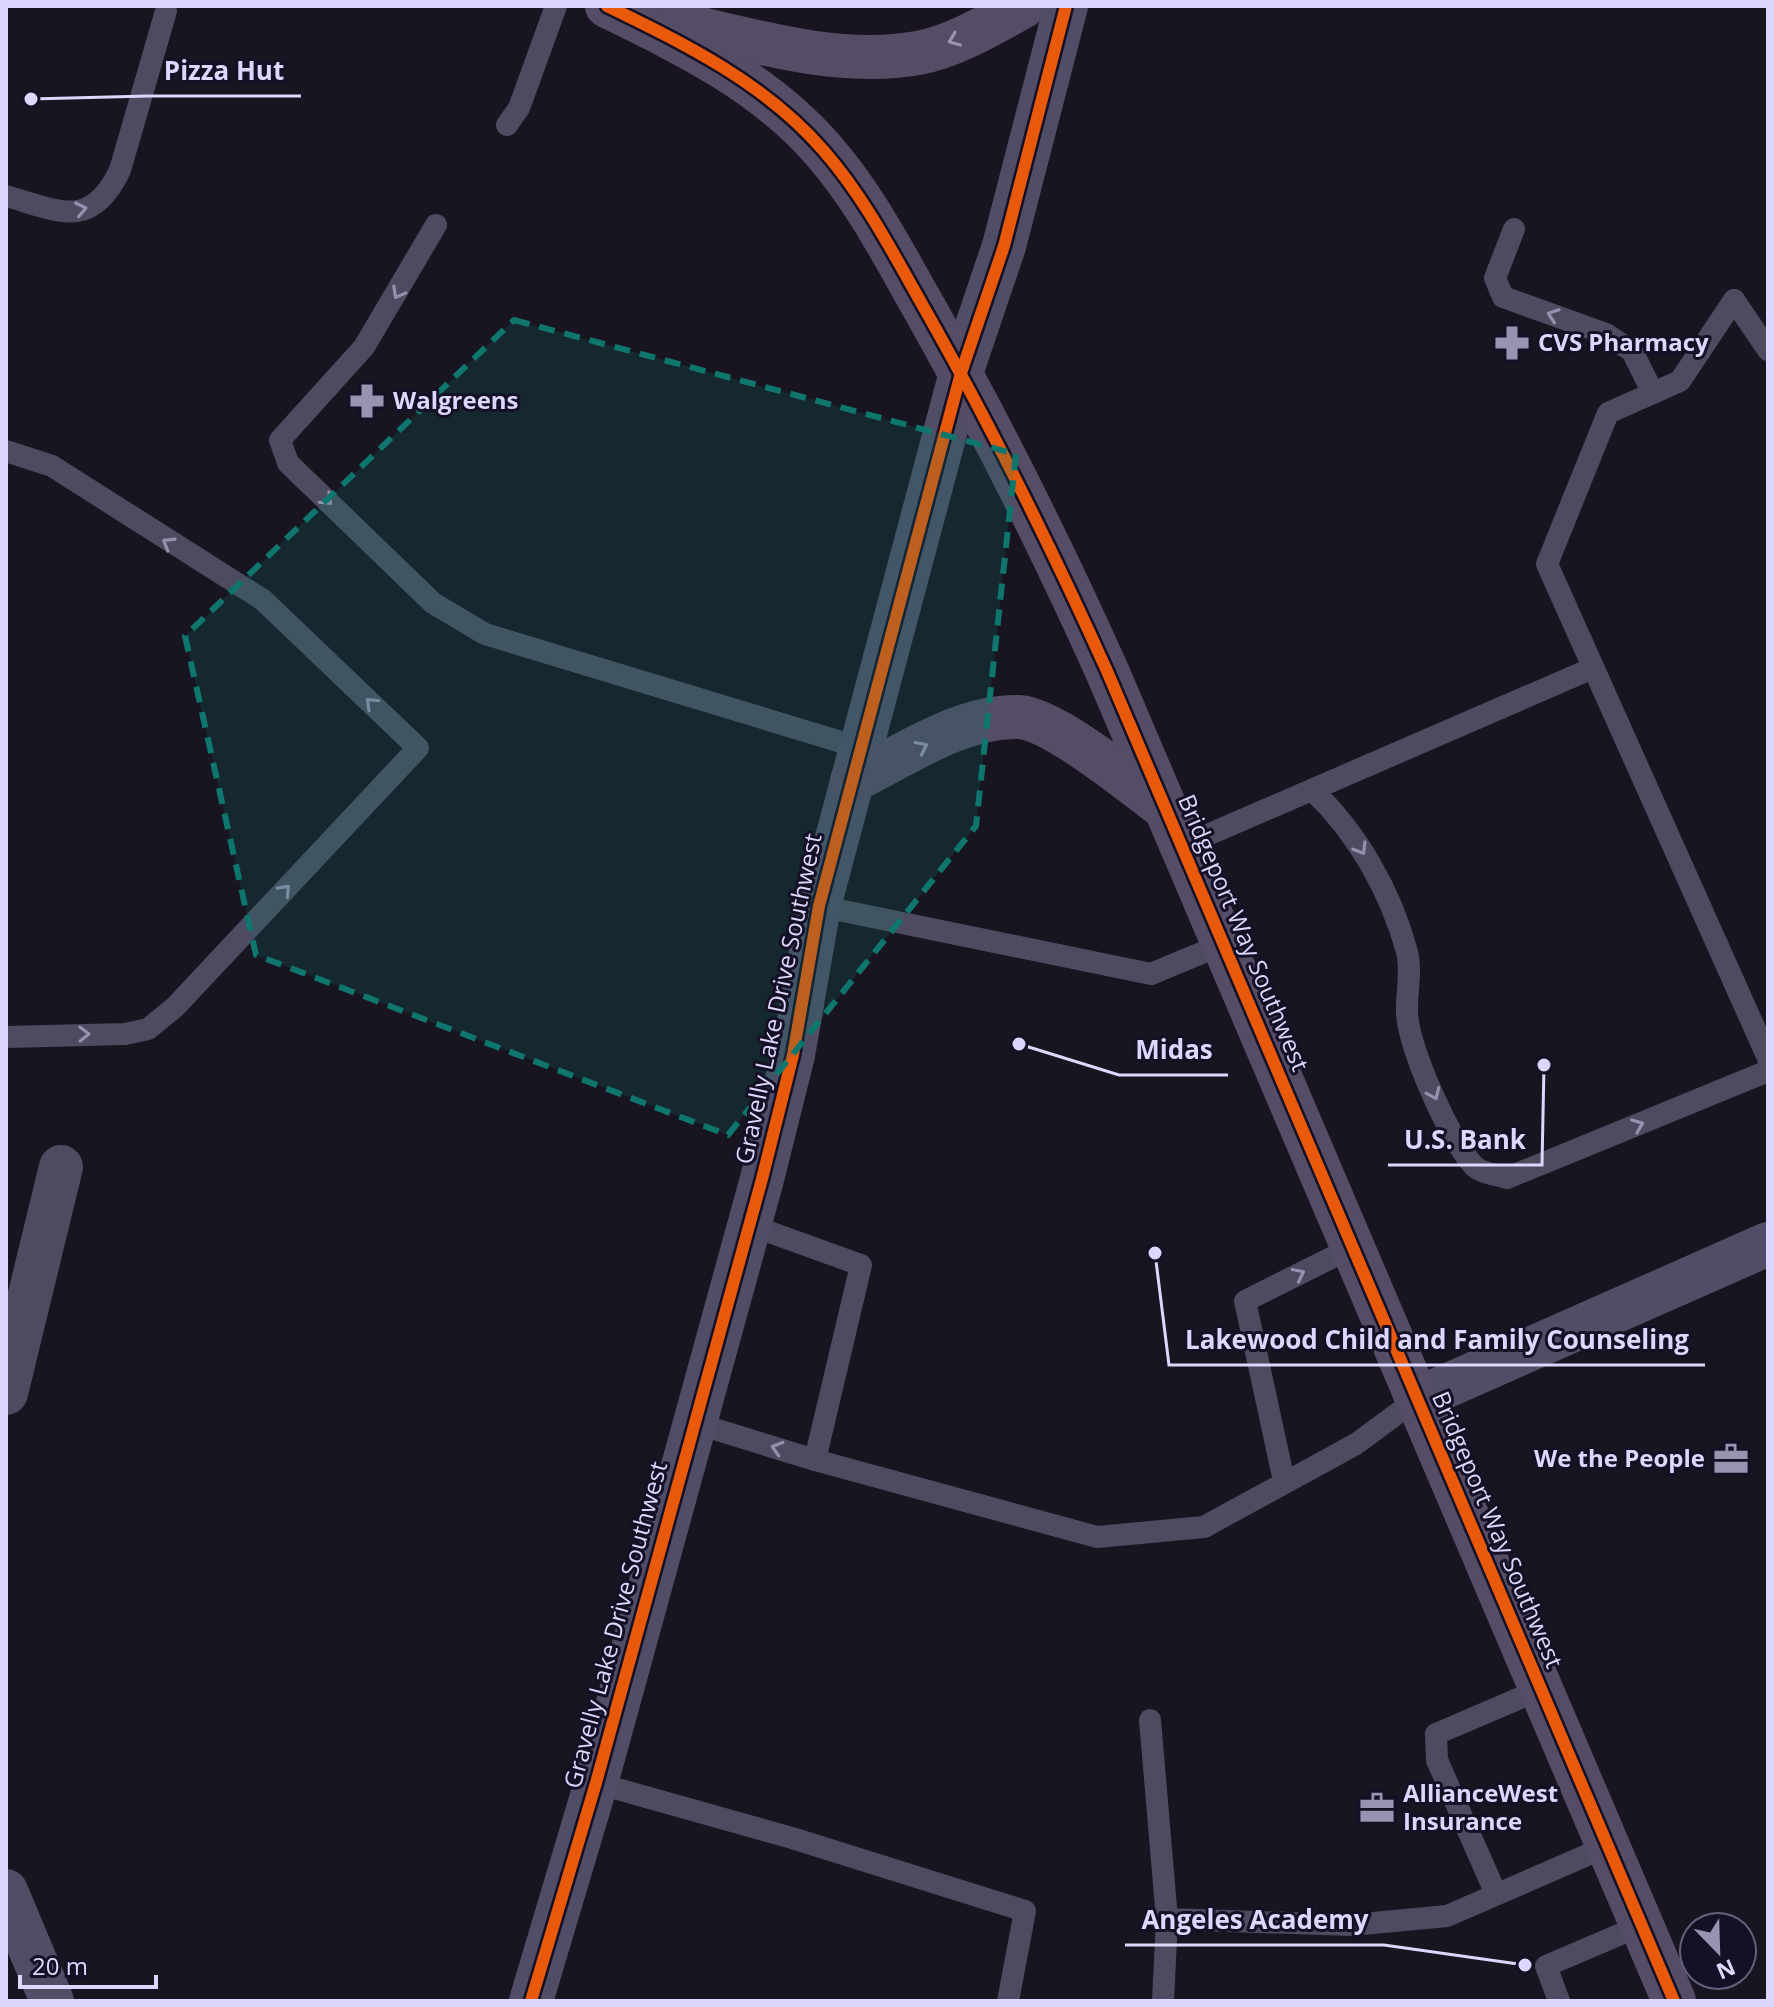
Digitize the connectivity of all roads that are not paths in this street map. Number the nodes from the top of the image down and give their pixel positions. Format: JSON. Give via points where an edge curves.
{"nodes":[{"id":1,"x":556,"y":6,"type":"edge"},
{"id":2,"x":607,"y":6,"type":"edge"},
{"id":3,"x":1024,"y":6,"type":"edge"},
{"id":4,"x":1066,"y":6,"type":"edge"},
{"id":5,"x":166,"y":11,"type":"dead end"},
{"id":6,"x":507,"y":125,"type":"dead end"},
{"id":7,"x":6,"y":196,"type":"edge"},
{"id":8,"x":436,"y":225,"type":"dead end"},
{"id":9,"x":1514,"y":229,"type":"dead end"},
{"id":10,"x":1768,"y":350,"type":"edge"},
{"id":11,"x":961,"y":373,"type":"junction"},
{"id":12,"x":1653,"y":393,"type":"junction"},
{"id":13,"x":6,"y":451,"type":"edge"},
{"id":14,"x":1593,"y":668,"type":"junction"},
{"id":15,"x":857,"y":764,"type":"junction"},
{"id":16,"x":1312,"y":790,"type":"junction"},
{"id":17,"x":1174,"y":827,"type":"junction"},
{"id":18,"x":819,"y":906,"type":"junction"},
{"id":19,"x":1223,"y":944,"type":"junction"},
{"id":20,"x":6,"y":1037,"type":"edge"},
{"id":21,"x":1768,"y":1058,"type":"edge"},
{"id":22,"x":1768,"y":1071,"type":"edge"},
{"id":23,"x":61,"y":1167,"type":"dead end"},
{"id":24,"x":750,"y":1225,"type":"junction"},
{"id":25,"x":1768,"y":1244,"type":"edge"},
{"id":26,"x":1353,"y":1247,"type":"junction"},
{"id":27,"x":6,"y":1393,"type":"edge"},
{"id":28,"x":1417,"y":1399,"type":"junction"},
{"id":29,"x":695,"y":1423,"type":"junction"},
{"id":30,"x":815,"y":1460,"type":"junction"},
{"id":31,"x":1284,"y":1481,"type":"junction"},
{"id":32,"x":1541,"y":1689,"type":"junction"},
{"id":33,"x":1150,"y":1720,"type":"dead end"},
{"id":34,"x":596,"y":1783,"type":"junction"},
{"id":35,"x":1608,"y":1846,"type":"junction"},
{"id":36,"x":6,"y":1891,"type":"edge"},
{"id":37,"x":1496,"y":1894,"type":"junction"},
{"id":38,"x":1167,"y":1919,"type":"junction"},
{"id":39,"x":1642,"y":1925,"type":"junction"},
{"id":40,"x":52,"y":2001,"type":"edge"},
{"id":41,"x":531,"y":2001,"type":"edge"},
{"id":42,"x":1008,"y":2001,"type":"edge"},
{"id":43,"x":1163,"y":2001,"type":"edge"},
{"id":44,"x":1559,"y":2001,"type":"edge"},
{"id":45,"x":1674,"y":2001,"type":"edge"}],
"edges":[{"from":1,"to":6,"type":"lane","via":[[519,108]]},
{"from":3,"to":2,"type":"main road","one_way":true,"via":[[919,53],[855,57],[737,37]]},
{"from":2,"to":11,"type":"main road","name":"Bridgeport Way Southwest","via":[[704,53],[822,148],[865,205]]},
{"from":4,"to":11,"type":"street","name":"Gravelly Lake Drive Southwest","via":[[1004,246]]},
{"from":7,"to":5,"type":"lane","one_way":true,"via":[[78,213],[96,206],[110,192]]},
{"from":8,"to":15,"type":"lane","one_way":true,"via":[[364,347],[280,440],[288,463],[433,603],[485,634]]},
{"from":12,"to":9,"type":"lane","one_way":true,"via":[[1632,351],[1606,334],[1503,297],[1495,278]]},
{"from":10,"to":12,"type":"lane","via":[[1734,300],[1680,381]]},
{"from":11,"to":15,"type":"street","name":"Gravelly Lake Drive Southwest"},
{"from":11,"to":17,"type":"main road","name":"Bridgeport Way Southwest","via":[[1035,514]]},
{"from":12,"to":14,"type":"lane","via":[[1608,413],[1547,564]]},
{"from":20,"to":13,"type":"lane","one_way":true,"via":[[148,1029],[175,1007],[418,748],[263,600],[52,466]]},
{"from":14,"to":16,"type":"lane"},
{"from":14,"to":21,"type":"lane"},
{"from":15,"to":17,"type":"main road","one_way":true,"via":[[973,724],[1020,717],[1056,731]]},
{"from":15,"to":18,"type":"street","name":"Gravelly Lake Drive Southwest"},
{"from":16,"to":17,"type":"lane"},
{"from":16,"to":22,"type":"lane","one_way":true,"via":[[1342,817],[1375,872],[1408,954],[1412,1043],[1452,1134],[1475,1168],[1507,1178]]},
{"from":17,"to":19,"type":"main road","name":"Bridgeport Way Southwest"},
{"from":18,"to":19,"type":"lane","via":[[1151,974]]},
{"from":18,"to":24,"type":"street","name":"Gravelly Lake Drive Southwest","via":[[793,1055]]},
{"from":19,"to":26,"type":"main road","name":"Bridgeport Way Southwest"},
{"from":23,"to":27,"type":"street"},
{"from":24,"to":29,"type":"street","name":"Gravelly Lake Drive Southwest"},
{"from":24,"to":30,"type":"lane","via":[[861,1265]]},
{"from":25,"to":28,"type":"street"},
{"from":26,"to":28,"type":"main road","name":"Bridgeport Way Southwest"},
{"from":31,"to":26,"type":"lane","one_way":true,"via":[[1245,1301]]},
{"from":28,"to":31,"type":"lane","via":[[1356,1444]]},
{"from":28,"to":32,"type":"main road","name":"Bridgeport Way Southwest"},
{"from":30,"to":29,"type":"lane","one_way":true},
{"from":29,"to":34,"type":"street","name":"Gravelly Lake Drive Southwest"},
{"from":30,"to":31,"type":"lane","via":[[1097,1537],[1204,1527]]},
{"from":32,"to":35,"type":"main road","name":"Bridgeport Way Southwest"},
{"from":32,"to":37,"type":"lane","via":[[1436,1734],[1437,1760]]},
{"from":33,"to":38,"type":"lane"},
{"from":34,"to":41,"type":"street","name":"Gravelly Lake Drive Southwest"},
{"from":34,"to":42,"type":"lane","via":[[1025,1911]]},
{"from":35,"to":37,"type":"lane"},
{"from":35,"to":39,"type":"main road","name":"Bridgeport Way Southwest"},
{"from":36,"to":40,"type":"street"},
{"from":37,"to":38,"type":"lane","via":[[1447,1916],[1352,1925]]},
{"from":38,"to":43,"type":"lane"},
{"from":39,"to":44,"type":"lane","via":[[1546,1966]]},
{"from":39,"to":45,"type":"main road","name":"Bridgeport Way Southwest"}]}
